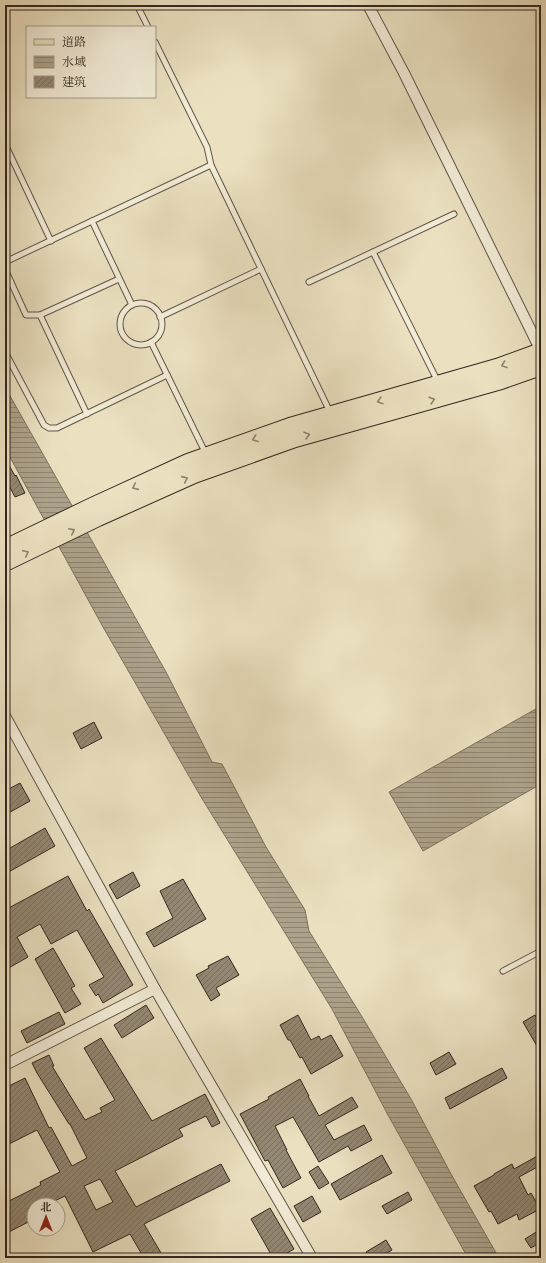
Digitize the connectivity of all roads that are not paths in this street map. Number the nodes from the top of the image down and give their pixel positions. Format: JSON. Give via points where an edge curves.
{"nodes":[{"id":1,"x":8,"y":5,"type":"edge"},
{"id":2,"x":137,"y":5,"type":"edge"},
{"id":3,"x":368,"y":5,"type":"edge"},
{"id":4,"x":5,"y":6,"type":"edge"},
{"id":5,"x":148,"y":26,"type":"edge"},
{"id":6,"x":156,"y":44,"type":"edge"},
{"id":7,"x":5,"y":144,"type":"edge"},
{"id":8,"x":211,"y":164,"type":"junction"},
{"id":9,"x":454,"y":214,"type":"dead end"},
{"id":10,"x":92,"y":221,"type":"junction"},
{"id":11,"x":51,"y":241,"type":"junction"},
{"id":12,"x":373,"y":252,"type":"junction"},
{"id":13,"x":5,"y":262,"type":"edge"},
{"id":14,"x":5,"y":269,"type":"edge"},
{"id":15,"x":261,"y":269,"type":"junction"},
{"id":16,"x":119,"y":278,"type":"junction"},
{"id":17,"x":309,"y":282,"type":"dead end"},
{"id":18,"x":132,"y":305,"type":"junction"},
{"id":19,"x":40,"y":315,"type":"junction"},
{"id":20,"x":160,"y":317,"type":"junction"},
{"id":21,"x":151,"y":342,"type":"junction"},
{"id":22,"x":541,"y":351,"type":"edge"},
{"id":23,"x":5,"y":352,"type":"edge"},
{"id":24,"x":541,"y":367,"type":"edge"},
{"id":25,"x":167,"y":374,"type":"junction"},
{"id":26,"x":439,"y":384,"type":"junction"},
{"id":27,"x":87,"y":414,"type":"junction"},
{"id":28,"x":332,"y":414,"type":"junction"},
{"id":29,"x":209,"y":463,"type":"junction"},
{"id":30,"x":43,"y":537,"type":"junction"},
{"id":31,"x":5,"y":548,"type":"edge"},
{"id":32,"x":5,"y":563,"type":"edge"},
{"id":33,"x":5,"y":716,"type":"edge"},
{"id":34,"x":541,"y":951,"type":"edge"},
{"id":35,"x":503,"y":972,"type":"dead end"},
{"id":36,"x":155,"y":990,"type":"junction"},
{"id":37,"x":5,"y":1065,"type":"edge"},
{"id":38,"x":312,"y":1258,"type":"edge"}],
"edges":[{"from":1,"to":4,"type":"lane"},
{"from":2,"to":5,"type":"lane"},
{"from":3,"to":22,"type":"street"},
{"from":6,"to":8,"type":"lane","via":[[206,147]]},
{"from":7,"to":11,"type":"lane"},
{"from":8,"to":10,"type":"lane"},
{"from":8,"to":15,"type":"lane"},
{"from":9,"to":12,"type":"lane"},
{"from":10,"to":11,"type":"lane"},
{"from":10,"to":16,"type":"lane"},
{"from":11,"to":13,"type":"lane"},
{"from":12,"to":17,"type":"lane"},
{"from":12,"to":26,"type":"lane"},
{"from":14,"to":19,"type":"lane","via":[[26,315]]},
{"from":15,"to":20,"type":"lane"},
{"from":15,"to":28,"type":"lane"},
{"from":16,"to":18,"type":"lane"},
{"from":16,"to":19,"type":"lane"},
{"from":18,"to":20,"type":"lane","via":[[149,305]]},
{"from":18,"to":21,"type":"lane","via":[[122,315],[120,329],[123,335],[129,342],[137,345]]},
{"from":19,"to":27,"type":"lane"},
{"from":20,"to":21,"type":"lane","via":[[159,334]]},
{"from":21,"to":25,"type":"lane"},
{"from":22,"to":26,"type":"main road","one_way":true},
{"from":23,"to":27,"type":"lane","via":[[44,424],[49,428],[58,428]]},
{"from":29,"to":24,"type":"main road","one_way":true,"via":[[501,381]]},
{"from":25,"to":27,"type":"lane"},
{"from":25,"to":29,"type":"lane"},
{"from":26,"to":28,"type":"main road","one_way":true},
{"from":28,"to":29,"type":"main road","one_way":true,"via":[[290,426]]},
{"from":29,"to":30,"type":"main road","via":[[188,462]]},
{"from":30,"to":31,"type":"main road"},
{"from":32,"to":30,"type":"main road","one_way":true},
{"from":33,"to":36,"type":"street"},
{"from":34,"to":35,"type":"lane"},
{"from":36,"to":37,"type":"street"},
{"from":36,"to":38,"type":"street"}]}
